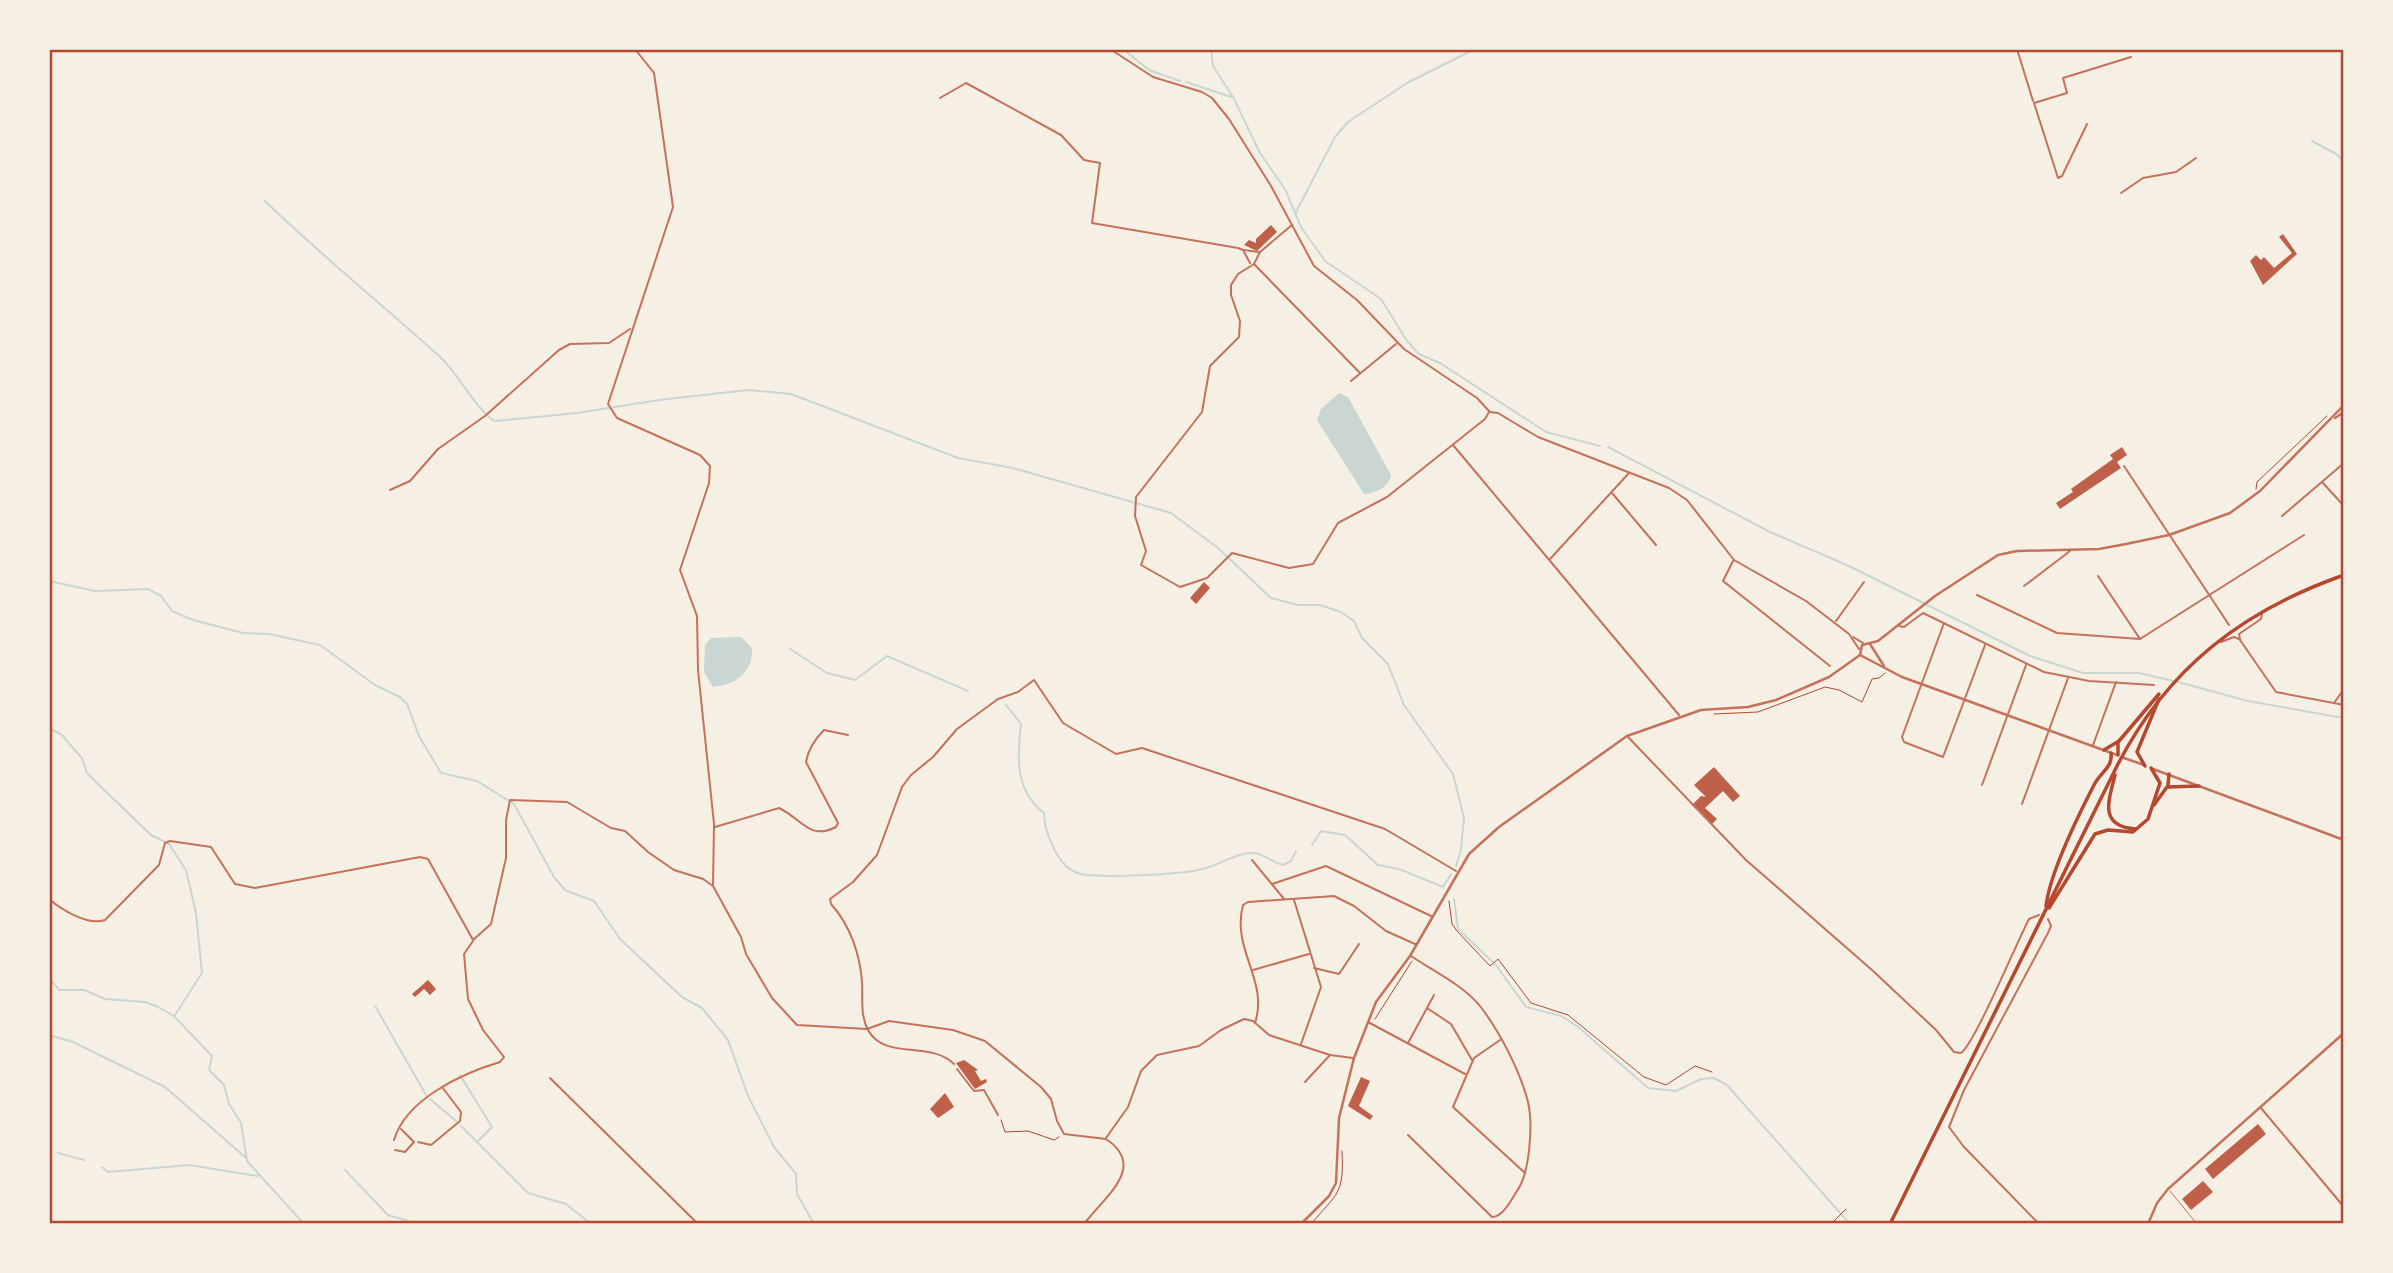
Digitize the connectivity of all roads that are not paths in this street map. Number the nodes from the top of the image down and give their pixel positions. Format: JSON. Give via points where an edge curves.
{"nodes":[{"id":1,"x":635,"y":49,"type":"edge"},
{"id":2,"x":1110,"y":49,"type":"edge"},
{"id":3,"x":2017,"y":49,"type":"edge"},
{"id":4,"x":2132,"y":57,"type":"dead end"},
{"id":5,"x":940,"y":98,"type":"dead end"},
{"id":6,"x":2034,"y":103,"type":"junction"},
{"id":7,"x":2087,"y":124,"type":"dead end"},
{"id":8,"x":2196,"y":158,"type":"dead end"},
{"id":9,"x":2121,"y":193,"type":"dead end"},
{"id":10,"x":1292,"y":225,"type":"junction"},
{"id":11,"x":1243,"y":250,"type":"junction"},
{"id":12,"x":1260,"y":253,"type":"junction"},
{"id":13,"x":1252,"y":264,"type":"junction"},
{"id":14,"x":631,"y":328,"type":"junction"},
{"id":15,"x":1398,"y":343,"type":"junction"},
{"id":16,"x":1360,"y":373,"type":"junction"},
{"id":17,"x":1351,"y":381,"type":"dead end"},
{"id":18,"x":2344,"y":405,"type":"edge"},
{"id":19,"x":1489,"y":412,"type":"junction"},
{"id":20,"x":2344,"y":412,"type":"edge"},
{"id":21,"x":2331,"y":418,"type":"junction"},
{"id":22,"x":1452,"y":444,"type":"junction"},
{"id":23,"x":2344,"y":463,"type":"edge"},
{"id":24,"x":2124,"y":466,"type":"dead end"},
{"id":25,"x":1629,"y":472,"type":"junction"},
{"id":26,"x":2322,"y":481,"type":"junction"},
{"id":27,"x":390,"y":490,"type":"dead end"},
{"id":28,"x":1611,"y":492,"type":"junction"},
{"id":29,"x":2344,"y":506,"type":"edge"},
{"id":30,"x":2282,"y":516,"type":"dead end"},
{"id":31,"x":2169,"y":535,"type":"junction"},
{"id":32,"x":2304,"y":535,"type":"dead end"},
{"id":33,"x":1656,"y":545,"type":"dead end"},
{"id":34,"x":2070,"y":551,"type":"junction"},
{"id":35,"x":1549,"y":559,"type":"junction"},
{"id":36,"x":1734,"y":561,"type":"junction"},
{"id":37,"x":2344,"y":575,"type":"edge"},
{"id":38,"x":2098,"y":576,"type":"dead end"},
{"id":39,"x":1864,"y":582,"type":"dead end"},
{"id":40,"x":2024,"y":586,"type":"dead end"},
{"id":41,"x":1977,"y":595,"type":"dead end"},
{"id":42,"x":2209,"y":595,"type":"junction"},
{"id":43,"x":2262,"y":613,"type":"junction"},
{"id":44,"x":1835,"y":622,"type":"junction"},
{"id":45,"x":1944,"y":623,"type":"junction"},
{"id":46,"x":2229,"y":625,"type":"dead end"},
{"id":47,"x":1898,"y":626,"type":"junction"},
{"id":48,"x":1851,"y":636,"type":"junction"},
{"id":49,"x":2140,"y":639,"type":"junction"},
{"id":50,"x":2240,"y":640,"type":"junction"},
{"id":51,"x":1864,"y":643,"type":"junction"},
{"id":52,"x":1870,"y":643,"type":"junction"},
{"id":53,"x":2216,"y":643,"type":"junction"},
{"id":54,"x":1984,"y":645,"type":"junction"},
{"id":55,"x":1859,"y":649,"type":"junction"},
{"id":56,"x":1874,"y":653,"type":"junction"},
{"id":57,"x":1860,"y":655,"type":"junction"},
{"id":58,"x":1868,"y":659,"type":"junction"},
{"id":59,"x":2026,"y":665,"type":"junction"},
{"id":60,"x":1830,"y":666,"type":"dead end"},
{"id":61,"x":1887,"y":668,"type":"junction"},
{"id":62,"x":2068,"y":678,"type":"junction"},
{"id":63,"x":2116,"y":682,"type":"junction"},
{"id":64,"x":1921,"y":684,"type":"junction"},
{"id":65,"x":2154,"y":685,"type":"dead end"},
{"id":66,"x":2166,"y":688,"type":"junction"},
{"id":67,"x":2344,"y":690,"type":"edge"},
{"id":68,"x":2160,"y":696,"type":"junction"},
{"id":69,"x":1964,"y":700,"type":"junction"},
{"id":70,"x":2334,"y":703,"type":"junction"},
{"id":71,"x":2344,"y":705,"type":"edge"},
{"id":72,"x":1679,"y":715,"type":"junction"},
{"id":73,"x":2007,"y":715,"type":"junction"},
{"id":74,"x":2049,"y":730,"type":"junction"},
{"id":75,"x":848,"y":735,"type":"dead end"},
{"id":76,"x":1627,"y":736,"type":"junction"},
{"id":77,"x":2119,"y":741,"type":"junction"},
{"id":78,"x":2092,"y":746,"type":"junction"},
{"id":79,"x":2104,"y":750,"type":"junction"},
{"id":80,"x":2111,"y":753,"type":"junction"},
{"id":81,"x":2118,"y":755,"type":"junction"},
{"id":82,"x":2118,"y":764,"type":"junction"},
{"id":83,"x":2145,"y":766,"type":"junction"},
{"id":84,"x":2151,"y":768,"type":"junction"},
{"id":85,"x":2169,"y":774,"type":"junction"},
{"id":86,"x":1982,"y":785,"type":"dead end"},
{"id":87,"x":2199,"y":786,"type":"junction"},
{"id":88,"x":2167,"y":787,"type":"junction"},
{"id":89,"x":2022,"y":804,"type":"dead end"},
{"id":90,"x":2153,"y":807,"type":"junction"},
{"id":91,"x":714,"y":828,"type":"junction"},
{"id":92,"x":2137,"y":829,"type":"junction"},
{"id":93,"x":2344,"y":840,"type":"edge"},
{"id":94,"x":1252,"y":860,"type":"dead end"},
{"id":95,"x":1456,"y":871,"type":"junction"},
{"id":96,"x":1272,"y":884,"type":"junction"},
{"id":97,"x":713,"y":886,"type":"junction"},
{"id":98,"x":49,"y":899,"type":"edge"},
{"id":99,"x":1294,"y":899,"type":"junction"},
{"id":100,"x":1285,"y":900,"type":"junction"},
{"id":101,"x":2045,"y":912,"type":"junction"},
{"id":102,"x":2039,"y":915,"type":"dead end"},
{"id":103,"x":1431,"y":916,"type":"junction"},
{"id":104,"x":2048,"y":919,"type":"dead end"},
{"id":105,"x":473,"y":940,"type":"junction"},
{"id":106,"x":1359,"y":944,"type":"dead end"},
{"id":107,"x":1416,"y":945,"type":"junction"},
{"id":108,"x":1310,"y":954,"type":"junction"},
{"id":109,"x":1410,"y":956,"type":"junction"},
{"id":110,"x":1314,"y":968,"type":"junction"},
{"id":111,"x":1252,"y":970,"type":"junction"},
{"id":112,"x":1434,"y":995,"type":"dead end"},
{"id":113,"x":1427,"y":1008,"type":"junction"},
{"id":114,"x":1367,"y":1021,"type":"junction"},
{"id":115,"x":1255,"y":1023,"type":"junction"},
{"id":116,"x":867,"y":1029,"type":"junction"},
{"id":117,"x":2344,"y":1033,"type":"edge"},
{"id":118,"x":1500,"y":1040,"type":"junction"},
{"id":119,"x":1408,"y":1044,"type":"junction"},
{"id":120,"x":1301,"y":1045,"type":"junction"},
{"id":121,"x":1330,"y":1055,"type":"junction"},
{"id":122,"x":1354,"y":1058,"type":"junction"},
{"id":123,"x":1473,"y":1061,"type":"junction"},
{"id":124,"x":954,"y":1064,"type":"dead end"},
{"id":125,"x":957,"y":1069,"type":"dead end"},
{"id":126,"x":1466,"y":1075,"type":"junction"},
{"id":127,"x":550,"y":1078,"type":"dead end"},
{"id":128,"x":1305,"y":1082,"type":"dead end"},
{"id":129,"x":442,"y":1086,"type":"junction"},
{"id":130,"x":2261,"y":1108,"type":"junction"},
{"id":131,"x":998,"y":1115,"type":"road end"},
{"id":132,"x":400,"y":1128,"type":"junction"},
{"id":133,"x":1408,"y":1135,"type":"dead end"},
{"id":134,"x":1106,"y":1139,"type":"junction"},
{"id":135,"x":394,"y":1140,"type":"dead end"},
{"id":136,"x":418,"y":1142,"type":"dead end"},
{"id":137,"x":394,"y":1150,"type":"dead end"},
{"id":138,"x":1526,"y":1174,"type":"junction"},
{"id":139,"x":2168,"y":1189,"type":"junction"},
{"id":140,"x":2344,"y":1207,"type":"edge"},
{"id":141,"x":1305,"y":1220,"type":"junction"},
{"id":142,"x":698,"y":1224,"type":"edge"},
{"id":143,"x":1084,"y":1224,"type":"edge"},
{"id":144,"x":1301,"y":1224,"type":"edge"},
{"id":145,"x":1310,"y":1224,"type":"edge"},
{"id":146,"x":1890,"y":1224,"type":"edge"},
{"id":147,"x":2039,"y":1224,"type":"edge"},
{"id":148,"x":2148,"y":1224,"type":"edge"},
{"id":149,"x":2197,"y":1224,"type":"edge"}],
"edges":[{"from":1,"to":14,"type":"street","via":[[654,73],[673,207]]},
{"from":2,"to":10,"type":"street","via":[[1153,77],[1212,98]]},
{"from":3,"to":6,"type":"street"},
{"from":4,"to":6,"type":"street","via":[[2063,78],[2067,93]]},
{"from":5,"to":11,"type":"street","via":[[966,83],[1061,135],[1084,160],[1100,163],[1092,223]]},
{"from":6,"to":7,"type":"street","via":[[2058,178]]},
{"from":8,"to":9,"type":"street","via":[[2176,172],[2143,178]]},
{"from":10,"to":12,"type":"street"},
{"from":10,"to":15,"type":"street","via":[[1314,266],[1357,300]]},
{"from":11,"to":12,"type":"street"},
{"from":11,"to":13,"type":"street"},
{"from":12,"to":13,"type":"street"},
{"from":13,"to":16,"type":"street"},
{"from":13,"to":22,"type":"street","via":[[1231,285],[1240,321],[1238,337],[1210,366],[1202,412],[1136,497],[1135,516],[1146,551],[1141,565],[1181,587],[1207,578],[1232,553],[1289,568],[1313,564],[1338,523],[1387,497]]},
{"from":14,"to":27,"type":"street","via":[[609,343],[570,344],[559,350],[485,416],[438,449],[410,481]]},
{"from":14,"to":91,"type":"street","via":[[608,404],[612,414],[700,455],[710,466],[709,483],[680,570],[697,616]]},
{"from":15,"to":16,"type":"street"},
{"from":15,"to":19,"type":"street","via":[[1477,398]]},
{"from":16,"to":17,"type":"street"},
{"from":18,"to":21,"type":"street"},
{"from":19,"to":22,"type":"street"},
{"from":19,"to":25,"type":"street","via":[[1538,437]]},
{"from":20,"to":21,"type":"street"},
{"from":21,"to":31,"type":"street","via":[[2242,507]]},
{"from":22,"to":35,"type":"street"},
{"from":23,"to":26,"type":"street"},
{"from":24,"to":31,"type":"street"},
{"from":25,"to":28,"type":"street"},
{"from":25,"to":36,"type":"street","via":[[1687,500]]},
{"from":26,"to":29,"type":"street"},
{"from":26,"to":30,"type":"street"},
{"from":28,"to":33,"type":"street"},
{"from":28,"to":35,"type":"street"},
{"from":31,"to":34,"type":"street"},
{"from":31,"to":42,"type":"street"},
{"from":32,"to":42,"type":"street"},
{"from":34,"to":40,"type":"street"},
{"from":34,"to":47,"type":"street","via":[[1998,555]]},
{"from":35,"to":72,"type":"street"},
{"from":36,"to":44,"type":"street"},
{"from":36,"to":60,"type":"street","via":[[1723,581]]},
{"from":37,"to":43,"type":"main road"},
{"from":38,"to":49,"type":"street"},
{"from":39,"to":44,"type":"street"},
{"from":41,"to":49,"type":"street","via":[[2057,633]]},
{"from":42,"to":46,"type":"street"},
{"from":42,"to":49,"type":"street"},
{"from":43,"to":50,"type":"street","via":[[2261,619],[2239,634]]},
{"from":43,"to":53,"type":"main road"},
{"from":44,"to":48,"type":"street"},
{"from":45,"to":47,"type":"street","via":[[1923,613],[1904,627]]},
{"from":45,"to":54,"type":"street"},
{"from":45,"to":64,"type":"street"},
{"from":47,"to":52,"type":"street"},
{"from":48,"to":51,"type":"street"},
{"from":48,"to":55,"type":"street"},
{"from":50,"to":53,"type":"street","via":[[2234,637]]},
{"from":50,"to":70,"type":"street","via":[[2276,692]]},
{"from":51,"to":52,"type":"street"},
{"from":51,"to":55,"type":"street"},
{"from":52,"to":56,"type":"street"},
{"from":53,"to":66,"type":"main road"},
{"from":54,"to":59,"type":"street"},
{"from":54,"to":69,"type":"street"},
{"from":55,"to":57,"type":"street"},
{"from":56,"to":58,"type":"street"},
{"from":56,"to":61,"type":"street"},
{"from":57,"to":58,"type":"street"},
{"from":57,"to":72,"type":"street","via":[[1829,677],[1776,700]]},
{"from":58,"to":61,"type":"street"},
{"from":59,"to":62,"type":"street"},
{"from":59,"to":73,"type":"street"},
{"from":61,"to":64,"type":"street"},
{"from":62,"to":63,"type":"street"},
{"from":62,"to":74,"type":"street"},
{"from":63,"to":65,"type":"street"},
{"from":63,"to":78,"type":"street"},
{"from":64,"to":69,"type":"street"},
{"from":64,"to":69,"type":"street","via":[[1902,737],[1904,742],[1943,757]]},
{"from":66,"to":68,"type":"main road"},
{"from":66,"to":77,"type":"main road"},
{"from":67,"to":70,"type":"street"},
{"from":68,"to":82,"type":"main road"},
{"from":68,"to":83,"type":"main road","via":[[2137,752]]},
{"from":69,"to":73,"type":"street"},
{"from":70,"to":71,"type":"street"},
{"from":72,"to":76,"type":"street"},
{"from":73,"to":74,"type":"street"},
{"from":73,"to":86,"type":"street"},
{"from":74,"to":78,"type":"street"},
{"from":74,"to":89,"type":"street"},
{"from":75,"to":91,"type":"street","via":[[824,730],[811,745],[806,762],[834,811],[836,827],[818,833],[806,829],[779,808]]},
{"from":76,"to":95,"type":"street","via":[[1485,838]]},
{"from":76,"to":102,"type":"street","via":[[1746,859],[1872,970],[1954,1052],[1961,1054],[1974,1040],[2029,919]]},
{"from":77,"to":79,"type":"main road"},
{"from":77,"to":81,"type":"main road"},
{"from":78,"to":79,"type":"street"},
{"from":79,"to":80,"type":"street"},
{"from":80,"to":81,"type":"street"},
{"from":80,"to":101,"type":"main road","via":[[2053,879]]},
{"from":81,"to":83,"type":"street"},
{"from":82,"to":92,"type":"main road","via":[[2108,812],[2119,825]]},
{"from":82,"to":101,"type":"main road"},
{"from":83,"to":84,"type":"street"},
{"from":84,"to":85,"type":"street"},
{"from":84,"to":90,"type":"main road","via":[[2160,780]]},
{"from":85,"to":87,"type":"street"},
{"from":85,"to":88,"type":"main road"},
{"from":87,"to":88,"type":"main road"},
{"from":87,"to":93,"type":"street"},
{"from":88,"to":90,"type":"main road"},
{"from":90,"to":92,"type":"main road","via":[[2146,823]]},
{"from":91,"to":97,"type":"street"},
{"from":92,"to":101,"type":"main road","via":[[2095,834]]},
{"from":94,"to":96,"type":"street"},
{"from":95,"to":103,"type":"street"},
{"from":95,"to":116,"type":"street","via":[[1385,829],[1296,798],[1142,748],[1121,754],[1110,751],[1063,723],[1034,680],[957,729],[911,775],[902,787],[877,855],[830,899],[851,933]]},
{"from":96,"to":100,"type":"street"},
{"from":96,"to":103,"type":"street","via":[[1325,866]]},
{"from":97,"to":105,"type":"street","via":[[674,870],[625,831],[611,828],[567,802],[510,800],[506,858],[491,924]]},
{"from":97,"to":116,"type":"street","via":[[772,998],[797,1025]]},
{"from":98,"to":105,"type":"street","via":[[97,923],[105,920],[159,865],[170,841],[211,847],[235,884],[255,888],[402,858],[428,859]]},
{"from":99,"to":100,"type":"street"},
{"from":99,"to":107,"type":"street","via":[[1334,896]]},
{"from":99,"to":108,"type":"street"},
{"from":100,"to":111,"type":"street","via":[[1243,905],[1238,930]]},
{"from":101,"to":146,"type":"main road"},
{"from":103,"to":107,"type":"street"},
{"from":104,"to":147,"type":"street","via":[[2051,926],[1949,1127]]},
{"from":105,"to":129,"type":"street","via":[[464,954],[468,999],[483,1030],[504,1057]]},
{"from":106,"to":110,"type":"street","via":[[1343,971],[1336,974]]},
{"from":107,"to":109,"type":"street"},
{"from":108,"to":110,"type":"street"},
{"from":108,"to":111,"type":"street"},
{"from":109,"to":114,"type":"street"},
{"from":109,"to":118,"type":"street","via":[[1464,991],[1480,1006]]},
{"from":110,"to":120,"type":"street","via":[[1321,987]]},
{"from":111,"to":115,"type":"street","via":[[1259,1002]]},
{"from":112,"to":113,"type":"street"},
{"from":113,"to":119,"type":"street"},
{"from":113,"to":123,"type":"street","via":[[1451,1024]]},
{"from":114,"to":119,"type":"street"},
{"from":114,"to":122,"type":"street"},
{"from":115,"to":120,"type":"street","via":[[1266,1033]]},
{"from":115,"to":134,"type":"street","via":[[1244,1020],[1199,1046],[1157,1055],[1136,1078],[1128,1107]]},
{"from":116,"to":124,"type":"street","via":[[886,1047],[924,1050]]},
{"from":116,"to":134,"type":"street","via":[[889,1021],[953,1030],[985,1041],[1041,1087],[1051,1099],[1064,1134]]},
{"from":117,"to":130,"type":"street"},
{"from":118,"to":123,"type":"street"},
{"from":118,"to":138,"type":"street","via":[[1529,1104]]},
{"from":119,"to":126,"type":"street"},
{"from":120,"to":121,"type":"street"},
{"from":121,"to":122,"type":"street"},
{"from":121,"to":128,"type":"street"},
{"from":122,"to":141,"type":"street","via":[[1338,1127],[1336,1183]]},
{"from":123,"to":126,"type":"street"},
{"from":125,"to":131,"type":"street","via":[[974,1091],[984,1090]]},
{"from":126,"to":138,"type":"street","via":[[1452,1103],[1454,1108]]},
{"from":127,"to":142,"type":"street"},
{"from":129,"to":132,"type":"street"},
{"from":129,"to":136,"type":"street","via":[[461,1112],[460,1121],[431,1145]]},
{"from":130,"to":139,"type":"street"},
{"from":130,"to":140,"type":"street"},
{"from":132,"to":135,"type":"street"},
{"from":132,"to":137,"type":"street","via":[[414,1142],[405,1152]]},
{"from":133,"to":138,"type":"street","via":[[1492,1217],[1500,1214]]},
{"from":134,"to":143,"type":"street","via":[[1118,1150],[1125,1171]]},
{"from":139,"to":148,"type":"street"},
{"from":139,"to":149,"type":"lane"},
{"from":141,"to":144,"type":"street"},
{"from":141,"to":145,"type":"street"}]}
